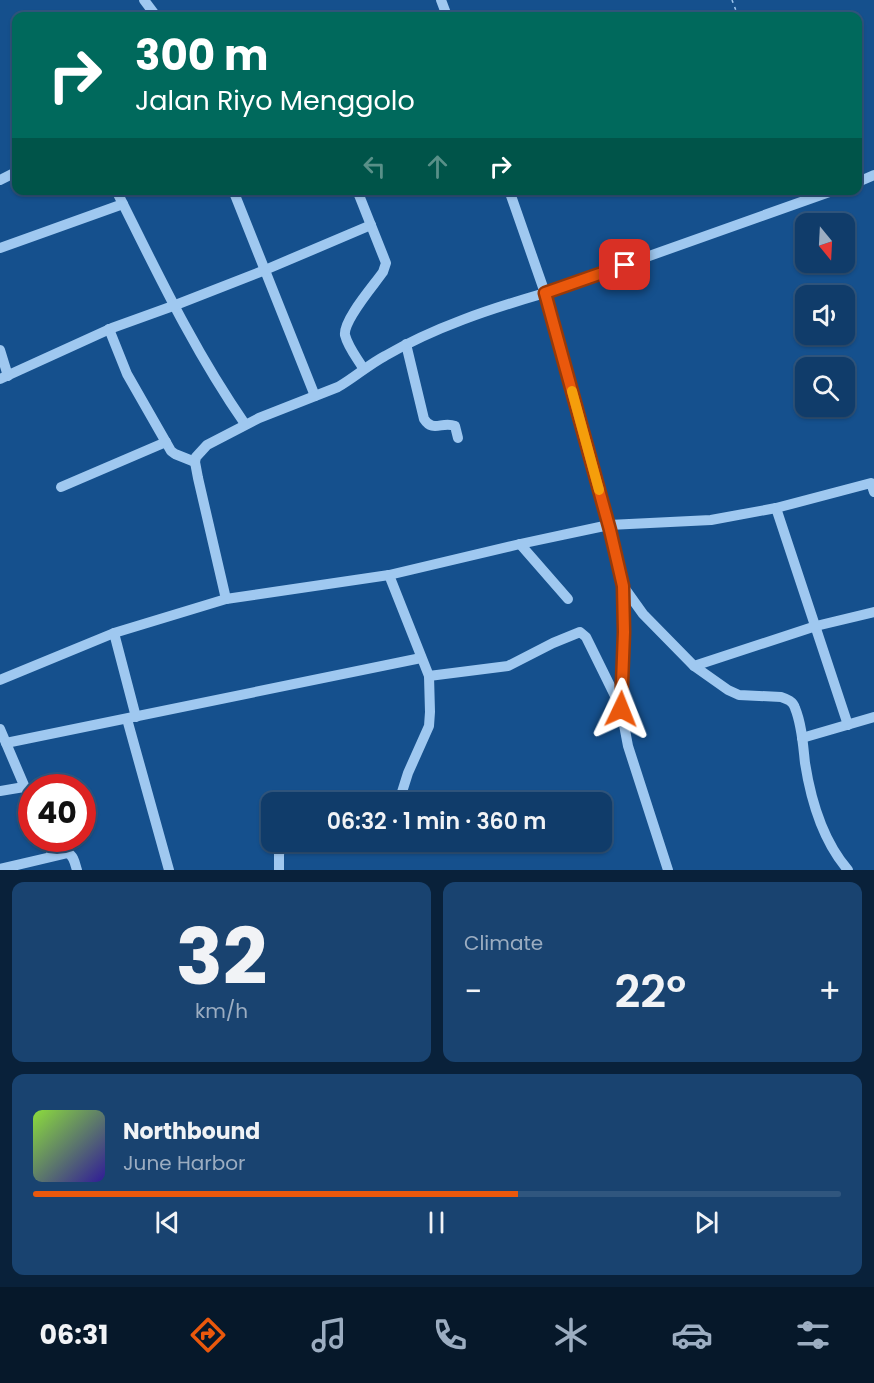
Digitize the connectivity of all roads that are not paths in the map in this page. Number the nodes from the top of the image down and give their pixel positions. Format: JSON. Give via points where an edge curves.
{"nodes":[{"id":1,"x":118,"y":195,"type":"edge"},
{"id":2,"x":235,"y":195,"type":"edge"},
{"id":3,"x":359,"y":195,"type":"edge"},
{"id":4,"x":511,"y":195,"type":"edge"},
{"id":5,"x":821,"y":195,"type":"edge"},
{"id":6,"x":123,"y":204,"type":"junction"},
{"id":7,"x":371,"y":225,"type":"junction"},
{"id":8,"x":0,"y":248,"type":"edge"},
{"id":9,"x":266,"y":270,"type":"junction"},
{"id":10,"x":545,"y":293,"type":"junction"},
{"id":11,"x":173,"y":306,"type":"junction"},
{"id":12,"x":109,"y":329,"type":"junction"},
{"id":13,"x":406,"y":344,"type":"junction"},
{"id":14,"x":0,"y":350,"type":"edge"},
{"id":15,"x":363,"y":368,"type":"junction"},
{"id":16,"x":4,"y":377,"type":"edge"},
{"id":17,"x":315,"y":396,"type":"junction"},
{"id":18,"x":245,"y":424,"type":"junction"},
{"id":19,"x":458,"y":438,"type":"dead end"},
{"id":20,"x":166,"y":442,"type":"junction"},
{"id":21,"x":195,"y":462,"type":"junction"},
{"id":22,"x":873,"y":485,"type":"edge"},
{"id":23,"x":61,"y":487,"type":"dead end"},
{"id":24,"x":776,"y":508,"type":"junction"},
{"id":25,"x":611,"y":532,"type":"junction"},
{"id":26,"x":520,"y":544,"type":"junction"},
{"id":27,"x":390,"y":577,"type":"junction"},
{"id":28,"x":623,"y":586,"type":"junction"},
{"id":29,"x":225,"y":594,"type":"junction"},
{"id":30,"x":568,"y":599,"type":"dead end"},
{"id":31,"x":874,"y":612,"type":"edge"},
{"id":32,"x":816,"y":626,"type":"junction"},
{"id":33,"x":114,"y":633,"type":"junction"},
{"id":34,"x":421,"y":658,"type":"junction"},
{"id":35,"x":694,"y":666,"type":"junction"},
{"id":36,"x":429,"y":676,"type":"junction"},
{"id":37,"x":0,"y":680,"type":"edge"},
{"id":38,"x":621,"y":707,"type":"junction"},
{"id":39,"x":874,"y":717,"type":"edge"},
{"id":40,"x":131,"y":718,"type":"junction"},
{"id":41,"x":848,"y":725,"type":"junction"},
{"id":42,"x":0,"y":729,"type":"edge"},
{"id":43,"x":802,"y":738,"type":"junction"},
{"id":44,"x":6,"y":743,"type":"junction"},
{"id":45,"x":19,"y":774,"type":"edge"},
{"id":46,"x":18,"y":788,"type":"edge"},
{"id":47,"x":0,"y":791,"type":"edge"},
{"id":48,"x":402,"y":792,"type":"edge"},
{"id":49,"x":51,"y":852,"type":"edge"},
{"id":50,"x":280,"y":852,"type":"edge"},
{"id":51,"x":53,"y":856,"type":"junction"},
{"id":52,"x":0,"y":869,"type":"edge"},
{"id":53,"x":77,"y":870,"type":"edge"},
{"id":54,"x":169,"y":870,"type":"edge"},
{"id":55,"x":279,"y":870,"type":"edge"},
{"id":56,"x":668,"y":870,"type":"edge"},
{"id":57,"x":848,"y":870,"type":"edge"}],
"edges":[{"from":1,"to":6,"type":"street"},
{"from":2,"to":9,"type":"street"},
{"from":3,"to":7,"type":"street"},
{"from":4,"to":10,"type":"street"},
{"from":5,"to":10,"type":"street"},
{"from":6,"to":8,"type":"street"},
{"from":6,"to":11,"type":"street"},
{"from":7,"to":9,"type":"street"},
{"from":7,"to":15,"type":"street","via":[[385,259],[385,269],[345,330],[348,344]]},
{"from":9,"to":11,"type":"street"},
{"from":9,"to":17,"type":"street"},
{"from":10,"to":13,"type":"street","via":[[444,326]]},
{"from":10,"to":25,"type":"street"},
{"from":11,"to":12,"type":"street"},
{"from":11,"to":18,"type":"street"},
{"from":12,"to":16,"type":"street"},
{"from":12,"to":20,"type":"street","via":[[127,374]]},
{"from":13,"to":15,"type":"street"},
{"from":13,"to":19,"type":"street","via":[[424,419],[431,426],[455,426]]},
{"from":14,"to":16,"type":"street"},
{"from":15,"to":17,"type":"street","via":[[347,382]]},
{"from":17,"to":18,"type":"street"},
{"from":18,"to":21,"type":"street","via":[[207,446]]},
{"from":20,"to":21,"type":"street","via":[[173,453]]},
{"from":20,"to":23,"type":"street"},
{"from":21,"to":29,"type":"street"},
{"from":22,"to":24,"type":"street"},
{"from":24,"to":25,"type":"street"},
{"from":24,"to":32,"type":"street"},
{"from":25,"to":26,"type":"street"},
{"from":25,"to":28,"type":"street"},
{"from":26,"to":27,"type":"street"},
{"from":26,"to":30,"type":"street"},
{"from":27,"to":29,"type":"street"},
{"from":27,"to":34,"type":"street"},
{"from":28,"to":35,"type":"street","via":[[643,614]]},
{"from":28,"to":38,"type":"street"},
{"from":29,"to":33,"type":"street"},
{"from":31,"to":32,"type":"street"},
{"from":32,"to":35,"type":"street"},
{"from":32,"to":41,"type":"street"},
{"from":33,"to":37,"type":"street"},
{"from":33,"to":40,"type":"street"},
{"from":34,"to":36,"type":"street"},
{"from":34,"to":40,"type":"street"},
{"from":35,"to":43,"type":"street","via":[[734,693],[787,698],[794,704]]},
{"from":36,"to":38,"type":"street","via":[[508,666],[580,632]]},
{"from":36,"to":48,"type":"street","via":[[429,726]]},
{"from":38,"to":56,"type":"street","via":[[628,746]]},
{"from":39,"to":41,"type":"street"},
{"from":40,"to":44,"type":"street"},
{"from":40,"to":54,"type":"street"},
{"from":41,"to":43,"type":"street"},
{"from":42,"to":44,"type":"street"},
{"from":43,"to":57,"type":"street","via":[[817,816],[828,842]]},
{"from":44,"to":45,"type":"street"},
{"from":46,"to":47,"type":"street"},
{"from":49,"to":51,"type":"street"},
{"from":50,"to":55,"type":"street"},
{"from":51,"to":52,"type":"street"},
{"from":51,"to":53,"type":"street","via":[[70,854]]}]}
